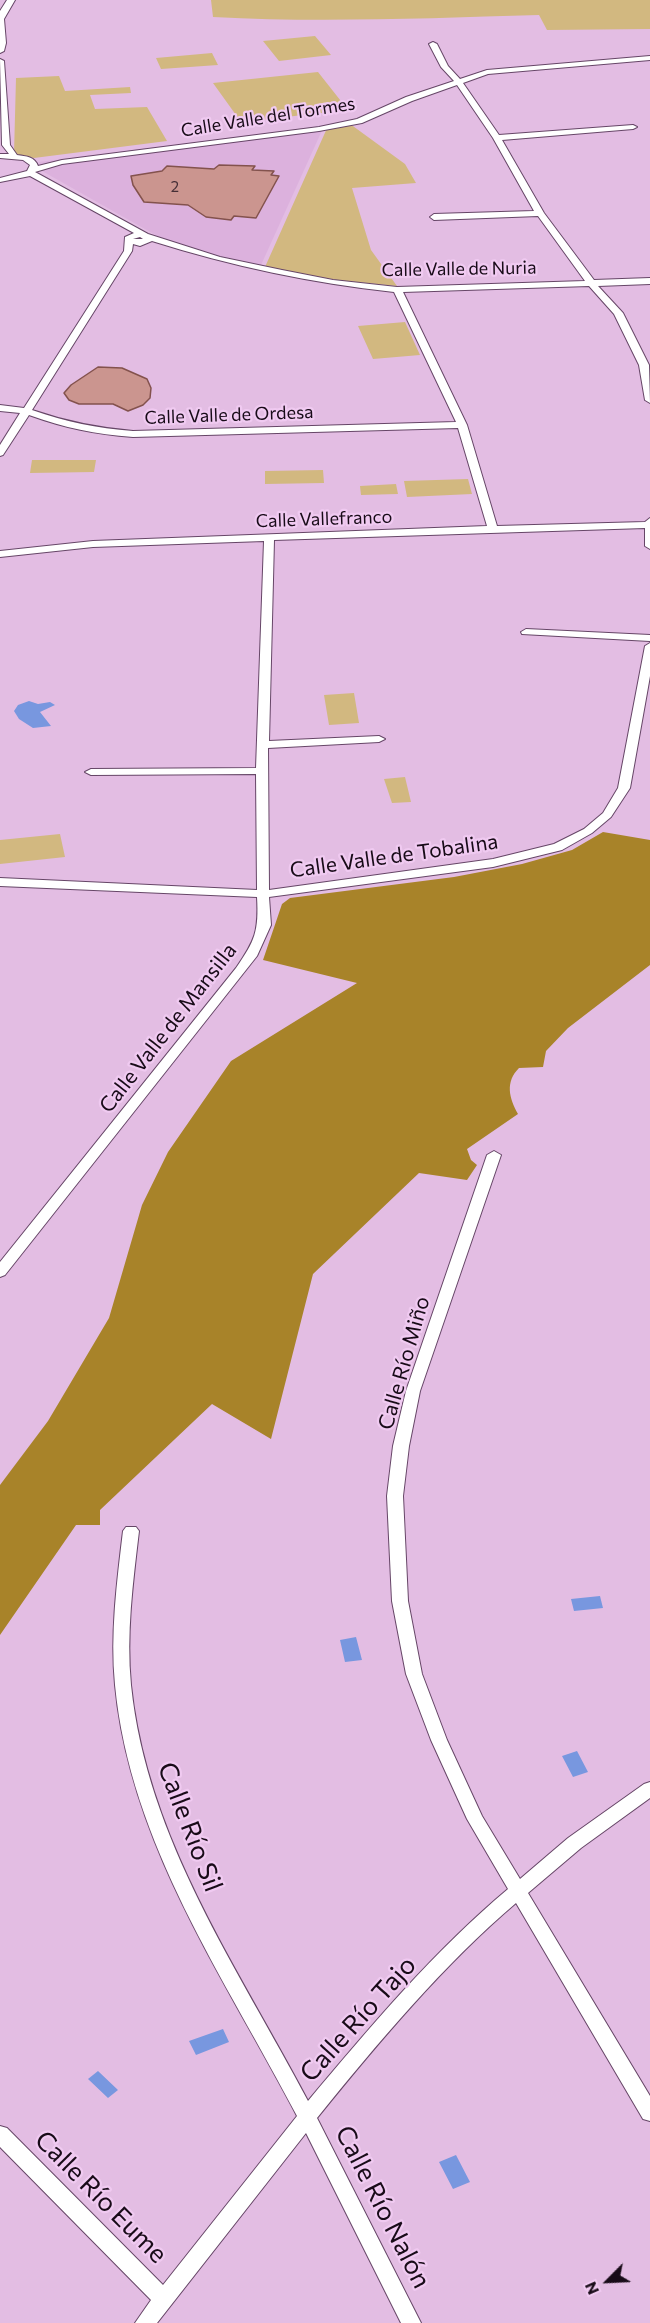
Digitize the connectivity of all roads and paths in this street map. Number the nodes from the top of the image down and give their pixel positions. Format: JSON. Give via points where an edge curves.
{"nodes":[{"id":1,"x":2,"y":0,"type":"edge"},
{"id":2,"x":11,"y":0,"type":"edge"},
{"id":3,"x":0,"y":8,"type":"edge"},
{"id":4,"x":1,"y":15,"type":"edge"},
{"id":5,"x":432,"y":44,"type":"dead end"},
{"id":6,"x":0,"y":51,"type":"edge"},
{"id":7,"x":650,"y":58,"type":"edge"},
{"id":8,"x":0,"y":61,"type":"edge"},
{"id":9,"x":458,"y":81,"type":"junction"},
{"id":10,"x":633,"y":127,"type":"dead end"},
{"id":11,"x":497,"y":138,"type":"junction"},
{"id":12,"x":2,"y":151,"type":"edge"},
{"id":13,"x":33,"y":168,"type":"junction"},
{"id":14,"x":19,"y":177,"type":"junction"},
{"id":15,"x":1,"y":181,"type":"edge"},
{"id":16,"x":42,"y":181,"type":"junction"},
{"id":17,"x":540,"y":213,"type":"junction"},
{"id":18,"x":434,"y":217,"type":"dead end"},
{"id":19,"x":124,"y":226,"type":"junction"},
{"id":20,"x":144,"y":239,"type":"junction"},
{"id":21,"x":128,"y":243,"type":"junction"},
{"id":22,"x":650,"y":281,"type":"edge"},
{"id":23,"x":591,"y":283,"type":"junction"},
{"id":24,"x":397,"y":290,"type":"junction"},
{"id":25,"x":650,"y":399,"type":"edge"},
{"id":26,"x":0,"y":408,"type":"edge"},
{"id":27,"x":27,"y":411,"type":"junction"},
{"id":28,"x":462,"y":425,"type":"junction"},
{"id":29,"x":0,"y":453,"type":"edge"},
{"id":30,"x":650,"y":524,"type":"edge"},
{"id":31,"x":493,"y":529,"type":"junction"},
{"id":32,"x":269,"y":538,"type":"junction"},
{"id":33,"x":650,"y":546,"type":"edge"},
{"id":34,"x":0,"y":554,"type":"edge"},
{"id":35,"x":526,"y":632,"type":"dead end"},
{"id":36,"x":650,"y":638,"type":"edge"},
{"id":37,"x":650,"y":646,"type":"edge"},
{"id":38,"x":379,"y":739,"type":"dead end"},
{"id":39,"x":264,"y":745,"type":"junction"},
{"id":40,"x":262,"y":771,"type":"junction"},
{"id":41,"x":91,"y":772,"type":"dead end"},
{"id":42,"x":0,"y":882,"type":"edge"},
{"id":43,"x":263,"y":894,"type":"junction"},
{"id":44,"x":494,"y":1155,"type":"dead end"},
{"id":45,"x":0,"y":1272,"type":"edge"},
{"id":46,"x":131,"y":1531,"type":"dead end"},
{"id":47,"x":650,"y":1789,"type":"edge"},
{"id":48,"x":517,"y":1889,"type":"junction"},
{"id":49,"x":650,"y":2113,"type":"edge"},
{"id":50,"x":307,"y":2115,"type":"junction"},
{"id":51,"x":0,"y":2134,"type":"edge"},
{"id":52,"x":164,"y":2299,"type":"junction"},
{"id":53,"x":145,"y":2323,"type":"edge"},
{"id":54,"x":411,"y":2323,"type":"edge"}],
"edges":[{"from":1,"to":3,"type":"street"},
{"from":2,"to":4,"type":"street"},
{"from":4,"to":6,"type":"street"},
{"from":5,"to":9,"type":"street"},
{"from":7,"to":9,"type":"street","name":"Calle Valle del Tormes","via":[[487,72]]},
{"from":8,"to":12,"type":"street"},
{"from":9,"to":11,"type":"street"},
{"from":9,"to":13,"type":"street","name":"Calle Valle del Tormes","via":[[341,125]]},
{"from":10,"to":11,"type":"street"},
{"from":11,"to":17,"type":"street"},
{"from":12,"to":13,"type":"street","name":"Calle Valle de Nuria"},
{"from":13,"to":14,"type":"street","name":"Calle Valle del Tormes"},
{"from":13,"to":16,"type":"street","name":"Calle Valle de Nuria"},
{"from":14,"to":15,"type":"street"},
{"from":14,"to":16,"type":"street","name":"Calle Valle de Nuria"},
{"from":16,"to":19,"type":"street","name":"Calle Valle de Nuria"},
{"from":17,"to":18,"type":"street"},
{"from":17,"to":23,"type":"street"},
{"from":19,"to":20,"type":"street","name":"Calle Valle de Nuria"},
{"from":19,"to":21,"type":"street"},
{"from":20,"to":21,"type":"street"},
{"from":20,"to":21,"type":"street"},
{"from":20,"to":24,"type":"street","name":"Calle Valle de Nuria","via":[[333,284]]},
{"from":21,"to":27,"type":"street"},
{"from":22,"to":23,"type":"street","name":"Calle Valle de Nuria"},
{"from":23,"to":24,"type":"street","name":"Calle Valle de Nuria"},
{"from":23,"to":25,"type":"street","via":[[618,313],[644,365]]},
{"from":24,"to":28,"type":"street"},
{"from":26,"to":27,"type":"street","name":"Calle Valle de Ordesa"},
{"from":27,"to":28,"type":"street","name":"Calle Valle de Ordesa","via":[[93,431],[133,434]]},
{"from":27,"to":29,"type":"street"},
{"from":28,"to":31,"type":"street"},
{"from":30,"to":31,"type":"street","name":"Calle Vallefranco"},
{"from":30,"to":33,"type":"street"},
{"from":31,"to":32,"type":"street","name":"Calle Vallefranco"},
{"from":32,"to":34,"type":"street","name":"Calle Vallefranco","via":[[93,544]]},
{"from":32,"to":39,"type":"street","name":"Calle Valle de Mansilla"},
{"from":35,"to":36,"type":"street"},
{"from":37,"to":43,"type":"street","name":"Calle Valle de Tobalina","via":[[624,788],[607,815],[588,831],[558,847],[493,863]]},
{"from":38,"to":39,"type":"street"},
{"from":39,"to":40,"type":"street","name":"Calle Valle de Mansilla"},
{"from":40,"to":41,"type":"street"},
{"from":40,"to":43,"type":"street","name":"Calle Valle de Mansilla"},
{"from":42,"to":43,"type":"street","name":"Calle Valle de Tobalina"},
{"from":43,"to":45,"type":"street","name":"Calle Valle de Mansilla","via":[[266,925],[253,953]]},
{"from":44,"to":48,"type":"street","name":"Calle Río Miño","via":[[412,1392],[395,1496],[396,1547],[400,1601],[414,1674],[476,1819]]},
{"from":46,"to":50,"type":"street","name":"Calle Río Sil","via":[[122,1606],[122,1677],[133,1745],[149,1801],[201,1922]]},
{"from":47,"to":48,"type":"street","name":"Calle Río Tajo"},
{"from":48,"to":49,"type":"street","name":"Calle Río Miño"},
{"from":48,"to":50,"type":"street","name":"Calle Río Tajo","via":[[417,1989]]},
{"from":50,"to":52,"type":"street","name":"Calle Río Tajo"},
{"from":50,"to":54,"type":"street","name":"Calle Río Nalón"},
{"from":51,"to":52,"type":"street","name":"Calle Río Eume"},
{"from":52,"to":53,"type":"street","name":"Calle Río Tajo"}]}
